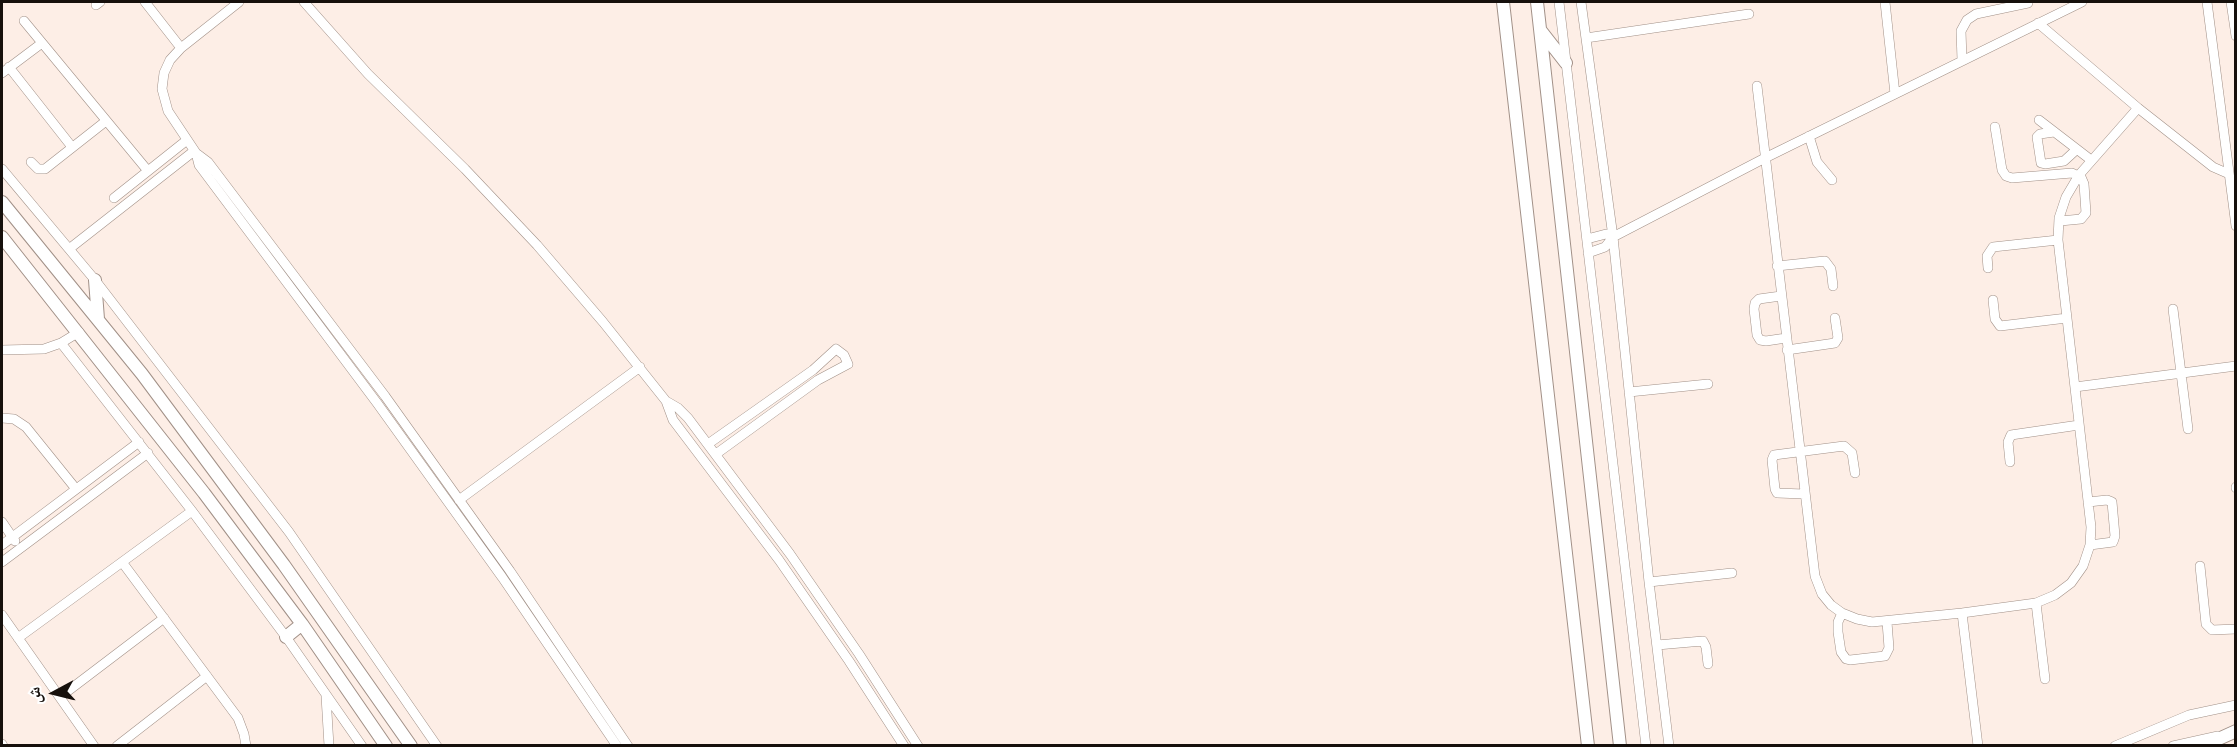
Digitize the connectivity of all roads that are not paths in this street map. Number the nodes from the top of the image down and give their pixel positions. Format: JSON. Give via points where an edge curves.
{"nodes":[{"id":1,"x":145,"y":2,"type":"edge"},
{"id":2,"x":239,"y":2,"type":"edge"},
{"id":3,"x":304,"y":2,"type":"edge"},
{"id":4,"x":1503,"y":2,"type":"edge"},
{"id":5,"x":1537,"y":2,"type":"edge"},
{"id":6,"x":1558,"y":2,"type":"edge"},
{"id":7,"x":1581,"y":2,"type":"edge"},
{"id":8,"x":1885,"y":2,"type":"edge"},
{"id":9,"x":2082,"y":2,"type":"edge"},
{"id":10,"x":2207,"y":2,"type":"edge"},
{"id":11,"x":2231,"y":2,"type":"edge"},
{"id":12,"x":2028,"y":3,"type":"dead end"},
{"id":13,"x":1749,"y":14,"type":"dead end"},
{"id":14,"x":24,"y":21,"type":"dead end"},
{"id":15,"x":2038,"y":23,"type":"junction"},
{"id":16,"x":1540,"y":30,"type":"junction"},
{"id":17,"x":2235,"y":36,"type":"edge"},
{"id":18,"x":1586,"y":38,"type":"junction"},
{"id":19,"x":42,"y":43,"type":"junction"},
{"id":20,"x":181,"y":48,"type":"junction"},
{"id":21,"x":1962,"y":60,"type":"junction"},
{"id":22,"x":1566,"y":63,"type":"junction"},
{"id":23,"x":5,"y":70,"type":"edge"},
{"id":24,"x":1757,"y":86,"type":"dead end"},
{"id":25,"x":1895,"y":94,"type":"junction"},
{"id":26,"x":2138,"y":108,"type":"junction"},
{"id":27,"x":2039,"y":120,"type":"dead end"},
{"id":28,"x":106,"y":121,"type":"junction"},
{"id":29,"x":1995,"y":127,"type":"dead end"},
{"id":30,"x":2054,"y":132,"type":"junction"},
{"id":31,"x":1809,"y":136,"type":"junction"},
{"id":32,"x":187,"y":140,"type":"junction"},
{"id":33,"x":72,"y":147,"type":"junction"},
{"id":34,"x":2076,"y":150,"type":"junction"},
{"id":35,"x":195,"y":152,"type":"junction"},
{"id":36,"x":1765,"y":158,"type":"junction"},
{"id":37,"x":2091,"y":160,"type":"junction"},
{"id":38,"x":31,"y":162,"type":"dead end"},
{"id":39,"x":2,"y":169,"type":"edge"},
{"id":40,"x":148,"y":171,"type":"junction"},
{"id":41,"x":2229,"y":174,"type":"junction"},
{"id":42,"x":2079,"y":175,"type":"junction"},
{"id":43,"x":1832,"y":180,"type":"dead end"},
{"id":44,"x":114,"y":198,"type":"dead end"},
{"id":45,"x":2,"y":202,"type":"edge"},
{"id":46,"x":2060,"y":221,"type":"junction"},
{"id":47,"x":2235,"y":226,"type":"edge"},
{"id":48,"x":1613,"y":237,"type":"junction"},
{"id":49,"x":1587,"y":239,"type":"junction"},
{"id":50,"x":2058,"y":240,"type":"junction"},
{"id":51,"x":4,"y":242,"type":"edge"},
{"id":52,"x":69,"y":249,"type":"junction"},
{"id":53,"x":1588,"y":253,"type":"junction"},
{"id":54,"x":1777,"y":266,"type":"junction"},
{"id":55,"x":1988,"y":268,"type":"dead end"},
{"id":56,"x":95,"y":280,"type":"junction"},
{"id":57,"x":1833,"y":286,"type":"dead end"},
{"id":58,"x":1781,"y":296,"type":"junction"},
{"id":59,"x":1992,"y":300,"type":"dead end"},
{"id":60,"x":2173,"y":309,"type":"dead end"},
{"id":61,"x":1835,"y":318,"type":"dead end"},
{"id":62,"x":2067,"y":318,"type":"junction"},
{"id":63,"x":98,"y":319,"type":"junction"},
{"id":64,"x":78,"y":332,"type":"junction"},
{"id":65,"x":1786,"y":338,"type":"junction"},
{"id":66,"x":61,"y":343,"type":"junction"},
{"id":67,"x":2,"y":350,"type":"edge"},
{"id":68,"x":1787,"y":350,"type":"junction"},
{"id":69,"x":2235,"y":366,"type":"edge"},
{"id":70,"x":640,"y":367,"type":"junction"},
{"id":71,"x":2181,"y":374,"type":"junction"},
{"id":72,"x":1708,"y":384,"type":"dead end"},
{"id":73,"x":2075,"y":387,"type":"junction"},
{"id":74,"x":1629,"y":392,"type":"junction"},
{"id":75,"x":385,"y":396,"type":"junction"},
{"id":76,"x":666,"y":401,"type":"junction"},
{"id":77,"x":377,"y":403,"type":"junction"},
{"id":78,"x":2,"y":418,"type":"edge"},
{"id":79,"x":2079,"y":425,"type":"junction"},
{"id":80,"x":2188,"y":429,"type":"dead end"},
{"id":81,"x":140,"y":442,"type":"junction"},
{"id":82,"x":708,"y":444,"type":"junction"},
{"id":83,"x":1799,"y":451,"type":"junction"},
{"id":84,"x":148,"y":453,"type":"junction"},
{"id":85,"x":716,"y":454,"type":"junction"},
{"id":86,"x":2010,"y":462,"type":"dead end"},
{"id":87,"x":1855,"y":473,"type":"dead end"},
{"id":88,"x":76,"y":489,"type":"junction"},
{"id":89,"x":1804,"y":494,"type":"junction"},
{"id":90,"x":459,"y":500,"type":"junction"},
{"id":91,"x":2088,"y":502,"type":"junction"},
{"id":92,"x":753,"y":503,"type":"junction"},
{"id":93,"x":192,"y":511,"type":"junction"},
{"id":94,"x":744,"y":511,"type":"junction"},
{"id":95,"x":246,"y":512,"type":"junction"},
{"id":96,"x":2,"y":522,"type":"edge"},
{"id":97,"x":229,"y":526,"type":"junction"},
{"id":98,"x":261,"y":534,"type":"junction"},
{"id":99,"x":12,"y":537,"type":"junction"},
{"id":100,"x":2,"y":545,"type":"edge"},
{"id":101,"x":2090,"y":545,"type":"junction"},
{"id":102,"x":244,"y":546,"type":"junction"},
{"id":103,"x":19,"y":548,"type":"junction"},
{"id":104,"x":2,"y":562,"type":"edge"},
{"id":105,"x":122,"y":562,"type":"junction"},
{"id":106,"x":2199,"y":566,"type":"dead end"},
{"id":107,"x":1732,"y":573,"type":"dead end"},
{"id":108,"x":506,"y":574,"type":"junction"},
{"id":109,"x":1649,"y":582,"type":"junction"},
{"id":110,"x":2036,"y":603,"type":"junction"},
{"id":111,"x":1842,"y":613,"type":"junction"},
{"id":112,"x":1962,"y":613,"type":"junction"},
{"id":113,"x":2,"y":615,"type":"edge"},
{"id":114,"x":164,"y":618,"type":"junction"},
{"id":115,"x":1887,"y":622,"type":"junction"},
{"id":116,"x":302,"y":624,"type":"junction"},
{"id":117,"x":2235,"y":629,"type":"edge"},
{"id":118,"x":286,"y":637,"type":"junction"},
{"id":119,"x":18,"y":638,"type":"junction"},
{"id":120,"x":1657,"y":645,"type":"junction"},
{"id":121,"x":860,"y":654,"type":"junction"},
{"id":122,"x":849,"y":661,"type":"junction"},
{"id":123,"x":1708,"y":664,"type":"dead end"},
{"id":124,"x":572,"y":670,"type":"junction"},
{"id":125,"x":207,"y":676,"type":"junction"},
{"id":126,"x":2045,"y":679,"type":"dead end"},
{"id":127,"x":326,"y":693,"type":"junction"},
{"id":128,"x":60,"y":697,"type":"junction"},
{"id":129,"x":2235,"y":705,"type":"edge"},
{"id":130,"x":2231,"y":733,"type":"edge"},
{"id":131,"x":94,"y":746,"type":"edge"},
{"id":132,"x":117,"y":746,"type":"edge"},
{"id":133,"x":246,"y":746,"type":"edge"},
{"id":134,"x":329,"y":746,"type":"edge"},
{"id":135,"x":362,"y":746,"type":"edge"},
{"id":136,"x":386,"y":746,"type":"edge"},
{"id":137,"x":411,"y":746,"type":"edge"},
{"id":138,"x":437,"y":746,"type":"edge"},
{"id":139,"x":617,"y":746,"type":"edge"},
{"id":140,"x":628,"y":746,"type":"edge"},
{"id":141,"x":904,"y":746,"type":"edge"},
{"id":142,"x":918,"y":746,"type":"edge"},
{"id":143,"x":1588,"y":746,"type":"edge"},
{"id":144,"x":1620,"y":746,"type":"edge"},
{"id":145,"x":1646,"y":746,"type":"edge"},
{"id":146,"x":1669,"y":746,"type":"edge"},
{"id":147,"x":1978,"y":746,"type":"edge"},
{"id":148,"x":2115,"y":746,"type":"edge"},
{"id":149,"x":2173,"y":746,"type":"edge"},
{"id":150,"x":2203,"y":746,"type":"edge"}],
"edges":[{"from":1,"to":20,"type":"street"},
{"from":2,"to":20,"type":"street"},
{"from":3,"to":70,"type":"street","via":[[368,74],[537,245]]},
{"from":4,"to":143,"type":"street"},
{"from":5,"to":16,"type":"street"},
{"from":6,"to":22,"type":"street"},
{"from":7,"to":18,"type":"street"},
{"from":8,"to":25,"type":"street"},
{"from":9,"to":15,"type":"street"},
{"from":10,"to":41,"type":"street"},
{"from":11,"to":17,"type":"street"},
{"from":12,"to":21,"type":"street","via":[[1976,14],[1967,20],[1961,31]]},
{"from":13,"to":18,"type":"street"},
{"from":14,"to":19,"type":"street"},
{"from":15,"to":21,"type":"street"},
{"from":15,"to":26,"type":"street"},
{"from":16,"to":22,"type":"street"},
{"from":16,"to":144,"type":"street"},
{"from":18,"to":48,"type":"street"},
{"from":19,"to":23,"type":"street"},
{"from":19,"to":28,"type":"street"},
{"from":20,"to":32,"type":"street","via":[[167,66],[162,88],[168,111]]},
{"from":21,"to":25,"type":"street"},
{"from":22,"to":49,"type":"street"},
{"from":23,"to":33,"type":"street"},
{"from":24,"to":36,"type":"street"},
{"from":25,"to":31,"type":"street"},
{"from":26,"to":37,"type":"street"},
{"from":26,"to":41,"type":"street","via":[[2212,167]]},
{"from":27,"to":30,"type":"street"},
{"from":28,"to":33,"type":"street"},
{"from":28,"to":40,"type":"street"},
{"from":29,"to":42,"type":"street","via":[[2006,176]]},
{"from":30,"to":34,"type":"street"},
{"from":30,"to":34,"type":"street","via":[[2037,137],[2041,163],[2064,161]]},
{"from":31,"to":36,"type":"street"},
{"from":31,"to":43,"type":"street","via":[[1817,162]]},
{"from":32,"to":35,"type":"street"},
{"from":32,"to":40,"type":"street"},
{"from":33,"to":38,"type":"street","via":[[43,170]]},
{"from":34,"to":37,"type":"street"},
{"from":35,"to":52,"type":"street"},
{"from":35,"to":75,"type":"street","via":[[208,162]]},
{"from":35,"to":77,"type":"street","via":[[199,165]]},
{"from":36,"to":48,"type":"street"},
{"from":36,"to":54,"type":"street"},
{"from":37,"to":42,"type":"street"},
{"from":39,"to":52,"type":"street"},
{"from":40,"to":44,"type":"street"},
{"from":41,"to":47,"type":"street"},
{"from":42,"to":46,"type":"street","via":[[2066,197]]},
{"from":42,"to":46,"type":"street","via":[[2083,180],[2086,213],[2081,219]]},
{"from":45,"to":63,"type":"street"},
{"from":46,"to":50,"type":"street"},
{"from":48,"to":49,"type":"street","via":[[1606,234]]},
{"from":48,"to":53,"type":"street","via":[[1609,245]]},
{"from":48,"to":74,"type":"street"},
{"from":49,"to":53,"type":"street"},
{"from":50,"to":55,"type":"street","via":[[1993,247],[1987,256]]},
{"from":50,"to":62,"type":"street"},
{"from":51,"to":64,"type":"street"},
{"from":52,"to":56,"type":"street"},
{"from":53,"to":145,"type":"street"},
{"from":54,"to":57,"type":"street","via":[[1825,261],[1831,269]]},
{"from":54,"to":58,"type":"street"},
{"from":56,"to":63,"type":"street"},
{"from":56,"to":138,"type":"street","via":[[289,532]]},
{"from":58,"to":65,"type":"street"},
{"from":58,"to":65,"type":"street","via":[[1755,303],[1757,335],[1766,341]]},
{"from":59,"to":62,"type":"street","via":[[2000,326]]},
{"from":60,"to":71,"type":"street"},
{"from":61,"to":68,"type":"street","via":[[1835,343]]},
{"from":62,"to":73,"type":"street"},
{"from":63,"to":95,"type":"street"},
{"from":64,"to":66,"type":"street"},
{"from":64,"to":97,"type":"street"},
{"from":65,"to":68,"type":"street"},
{"from":66,"to":67,"type":"street","via":[[35,351]]},
{"from":66,"to":81,"type":"street"},
{"from":68,"to":83,"type":"street"},
{"from":69,"to":71,"type":"street"},
{"from":70,"to":76,"type":"street"},
{"from":70,"to":90,"type":"street"},
{"from":71,"to":73,"type":"street"},
{"from":71,"to":80,"type":"street"},
{"from":72,"to":74,"type":"street"},
{"from":73,"to":79,"type":"street"},
{"from":74,"to":109,"type":"street"},
{"from":75,"to":77,"type":"street"},
{"from":75,"to":90,"type":"street"},
{"from":76,"to":82,"type":"street","via":[[683,413]]},
{"from":76,"to":94,"type":"street","via":[[673,420]]},
{"from":77,"to":108,"type":"street"},
{"from":78,"to":88,"type":"street","via":[[14,419],[26,427]]},
{"from":79,"to":86,"type":"street","via":[[2011,435]]},
{"from":79,"to":91,"type":"street"},
{"from":81,"to":84,"type":"street"},
{"from":81,"to":88,"type":"street"},
{"from":82,"to":85,"type":"street"},
{"from":82,"to":85,"type":"street","via":[[836,349],[844,355],[848,364],[818,380]]},
{"from":83,"to":87,"type":"street","via":[[1848,447]]},
{"from":83,"to":89,"type":"street"},
{"from":83,"to":89,"type":"street","via":[[1776,453],[1773,457],[1774,489],[1782,495]]},
{"from":84,"to":93,"type":"street"},
{"from":84,"to":103,"type":"street"},
{"from":85,"to":92,"type":"street"},
{"from":88,"to":99,"type":"street"},
{"from":89,"to":111,"type":"street","via":[[1815,576],[1822,594]]},
{"from":90,"to":108,"type":"street"},
{"from":91,"to":101,"type":"street"},
{"from":91,"to":101,"type":"street","via":[[2112,502],[2115,536],[2113,542]]},
{"from":92,"to":94,"type":"street"},
{"from":92,"to":121,"type":"street"},
{"from":93,"to":105,"type":"street"},
{"from":93,"to":118,"type":"street"},
{"from":94,"to":122,"type":"street"},
{"from":95,"to":97,"type":"street"},
{"from":95,"to":98,"type":"street"},
{"from":96,"to":99,"type":"street"},
{"from":97,"to":102,"type":"street"},
{"from":98,"to":102,"type":"street","via":[[250,537]]},
{"from":98,"to":137,"type":"street"},
{"from":99,"to":100,"type":"street"},
{"from":99,"to":103,"type":"street"},
{"from":101,"to":110,"type":"street","via":[[2083,566],[2071,583]]},
{"from":102,"to":116,"type":"street"},
{"from":103,"to":104,"type":"street"},
{"from":105,"to":114,"type":"street"},
{"from":105,"to":119,"type":"street"},
{"from":106,"to":117,"type":"street","via":[[2208,628]]},
{"from":107,"to":109,"type":"street"},
{"from":108,"to":124,"type":"street"},
{"from":109,"to":120,"type":"street"},
{"from":110,"to":112,"type":"street"},
{"from":110,"to":126,"type":"street"},
{"from":111,"to":115,"type":"street"},
{"from":111,"to":115,"type":"street","via":[[1838,622],[1841,652],[1850,660],[1886,656]]},
{"from":112,"to":115,"type":"street"},
{"from":112,"to":147,"type":"street"},
{"from":113,"to":119,"type":"street"},
{"from":114,"to":125,"type":"street"},
{"from":114,"to":128,"type":"street"},
{"from":116,"to":118,"type":"street"},
{"from":116,"to":136,"type":"street"},
{"from":118,"to":127,"type":"street"},
{"from":119,"to":128,"type":"street"},
{"from":120,"to":123,"type":"street","via":[[1702,641]]},
{"from":120,"to":146,"type":"street"},
{"from":121,"to":122,"type":"street"},
{"from":121,"to":142,"type":"street"},
{"from":122,"to":141,"type":"street"},
{"from":124,"to":139,"type":"street"},
{"from":124,"to":140,"type":"street"},
{"from":125,"to":132,"type":"street"},
{"from":125,"to":133,"type":"street","via":[[238,718]]},
{"from":127,"to":134,"type":"street"},
{"from":127,"to":135,"type":"street"},
{"from":128,"to":131,"type":"street"},
{"from":129,"to":148,"type":"street","via":[[2189,715]]},
{"from":130,"to":149,"type":"street"},
{"from":130,"to":150,"type":"street"}]}
